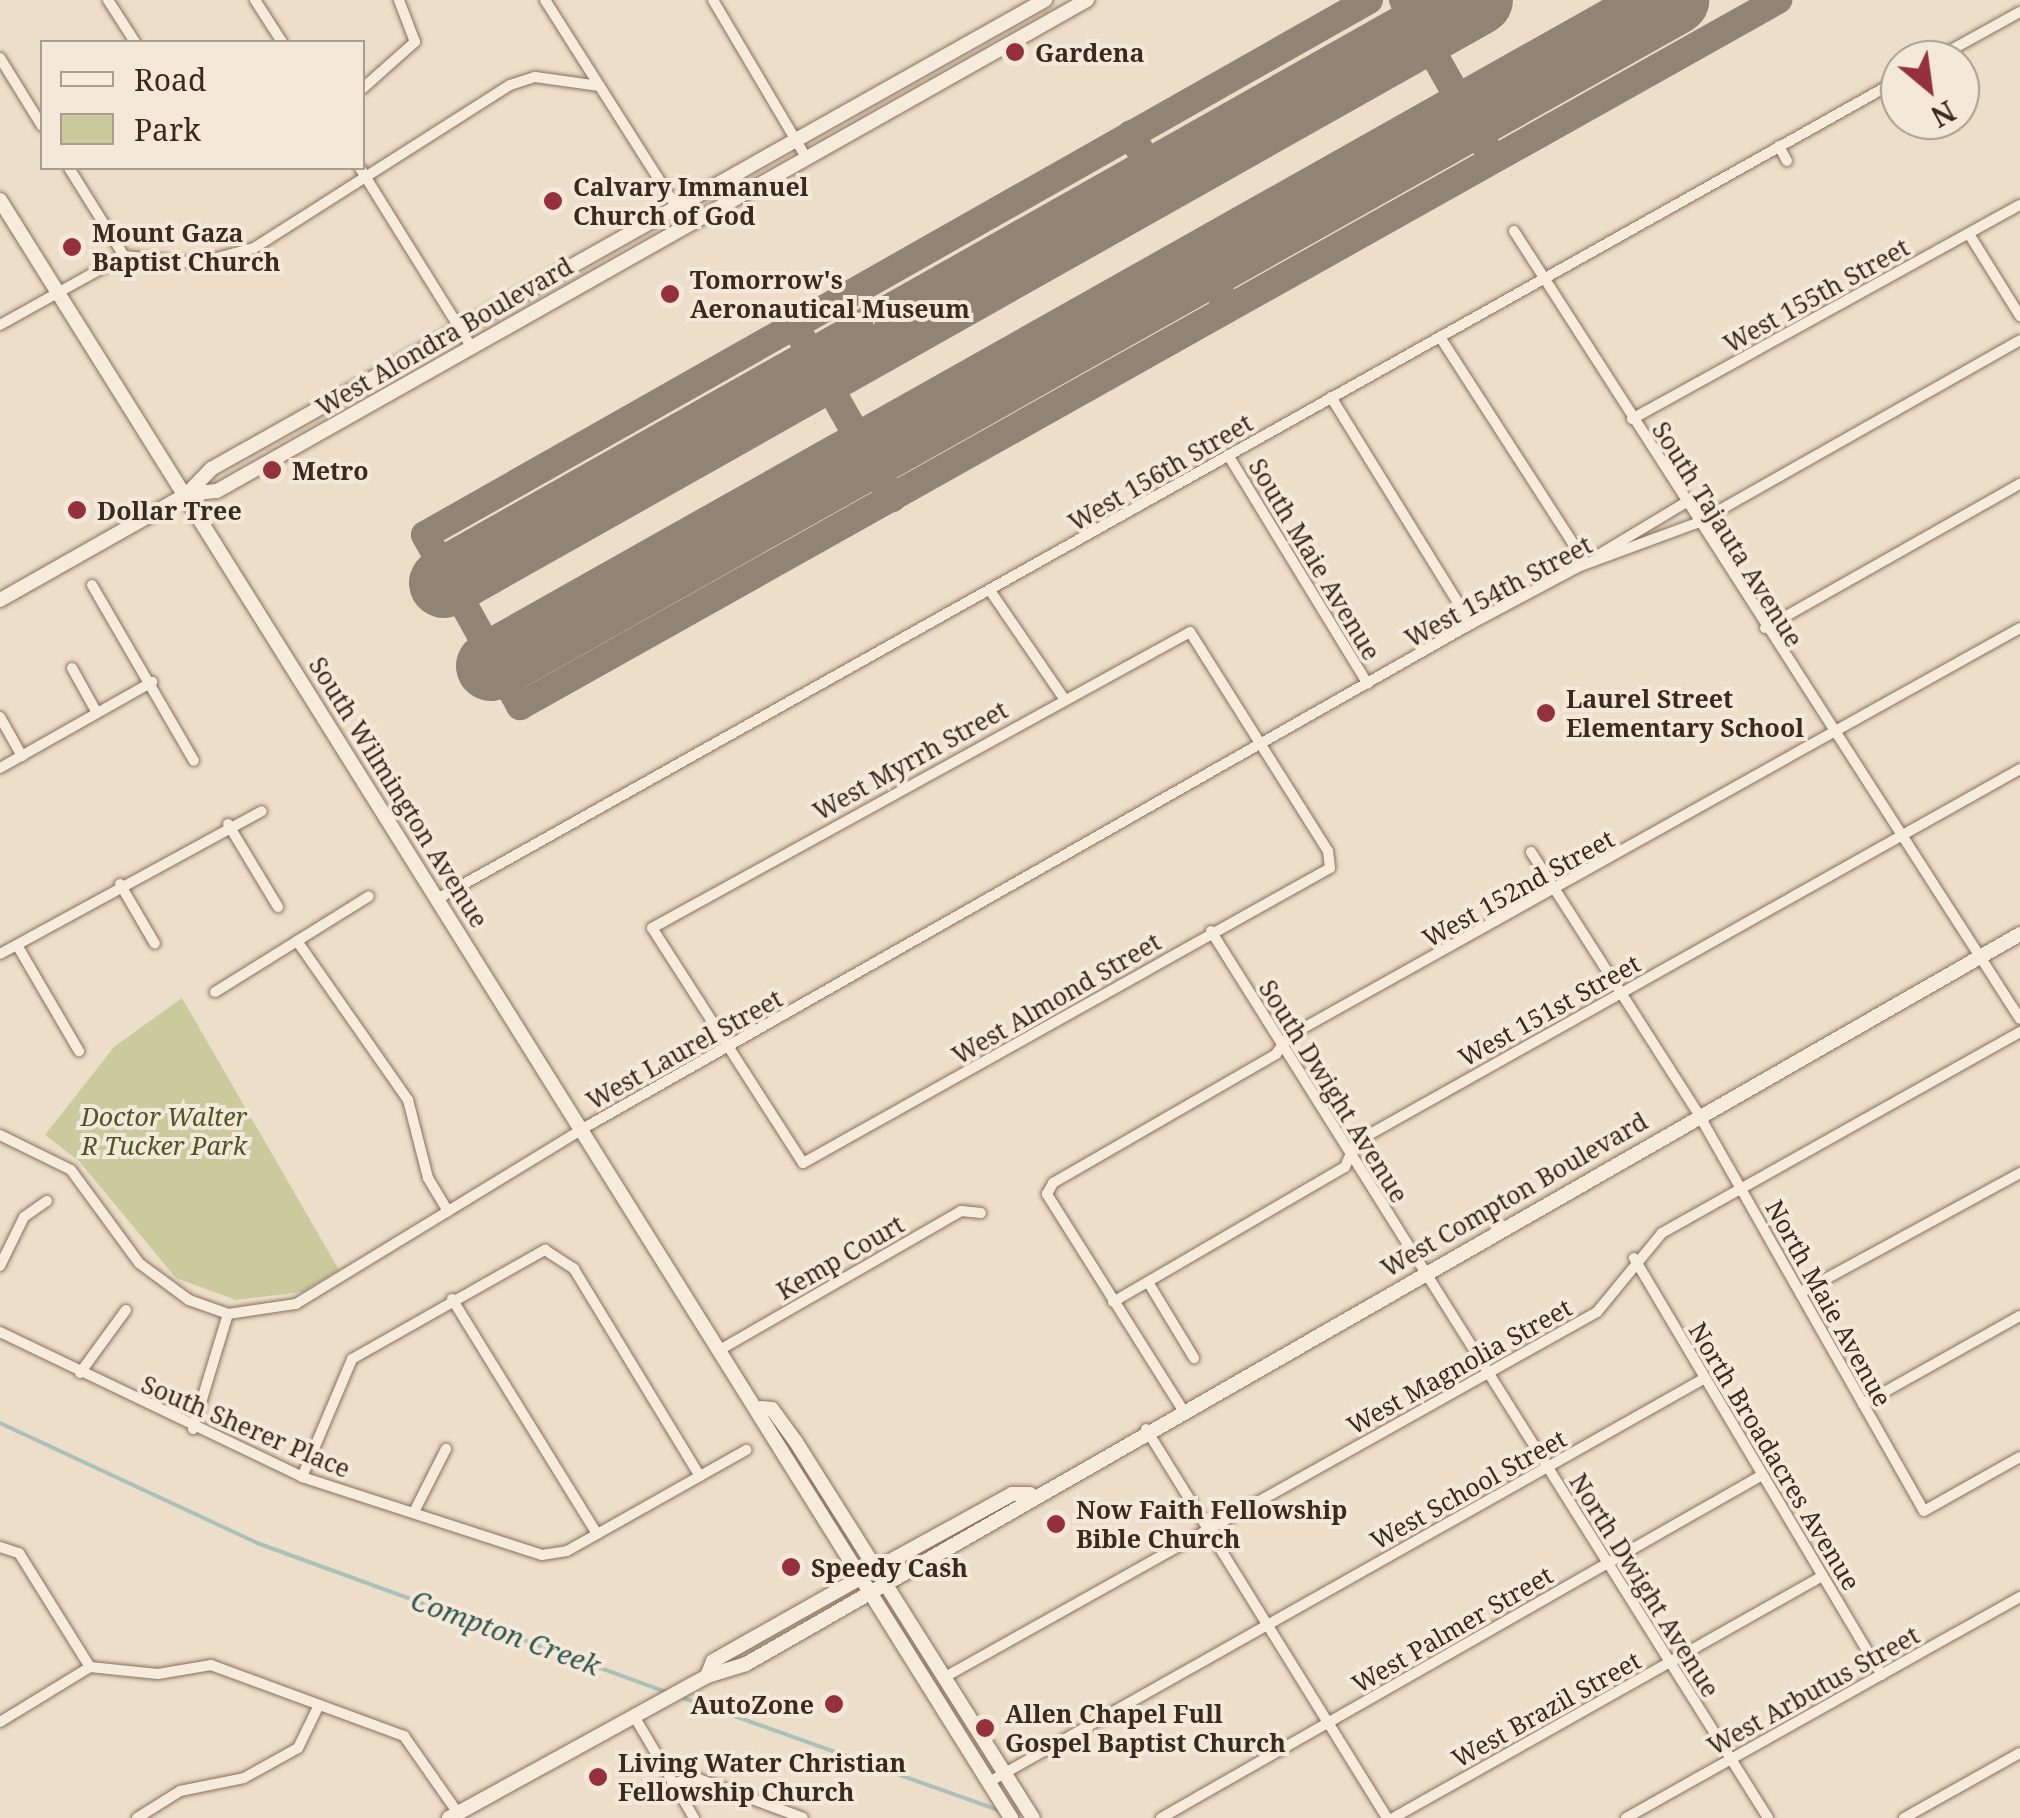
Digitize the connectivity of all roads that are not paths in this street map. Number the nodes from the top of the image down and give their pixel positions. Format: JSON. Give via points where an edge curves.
{"nodes":[{"id":1,"x":108,"y":0,"type":"edge"},
{"id":2,"x":254,"y":0,"type":"edge"},
{"id":3,"x":399,"y":0,"type":"edge"},
{"id":4,"x":545,"y":0,"type":"edge"},
{"id":5,"x":712,"y":0,"type":"edge"},
{"id":6,"x":1045,"y":0,"type":"edge"},
{"id":7,"x":1082,"y":1,"type":"edge"},
{"id":8,"x":2020,"y":12,"type":"edge"},
{"id":9,"x":134,"y":40,"type":"edge"},
{"id":10,"x":281,"y":40,"type":"edge"},
{"id":11,"x":1969,"y":40,"type":"edge"},
{"id":12,"x":0,"y":58,"type":"edge"},
{"id":13,"x":365,"y":85,"type":"edge"},
{"id":14,"x":599,"y":86,"type":"junction"},
{"id":15,"x":1880,"y":89,"type":"edge"},
{"id":16,"x":40,"y":123,"type":"edge"},
{"id":17,"x":801,"y":140,"type":"junction"},
{"id":18,"x":1779,"y":146,"type":"junction"},
{"id":19,"x":806,"y":157,"type":"junction"},
{"id":20,"x":1787,"y":162,"type":"dead end"},
{"id":21,"x":70,"y":170,"type":"edge"},
{"id":22,"x":362,"y":172,"type":"edge"},
{"id":23,"x":0,"y":200,"type":"edge"},
{"id":24,"x":2020,"y":205,"type":"edge"},
{"id":25,"x":678,"y":210,"type":"junction"},
{"id":26,"x":687,"y":224,"type":"junction"},
{"id":27,"x":1514,"y":231,"type":"dead end"},
{"id":28,"x":1969,"y":234,"type":"junction"},
{"id":29,"x":124,"y":256,"type":"junction"},
{"id":30,"x":1542,"y":278,"type":"junction"},
{"id":31,"x":58,"y":292,"type":"junction"},
{"id":32,"x":2020,"y":316,"type":"edge"},
{"id":33,"x":0,"y":325,"type":"edge"},
{"id":34,"x":460,"y":328,"type":"junction"},
{"id":35,"x":1440,"y":337,"type":"junction"},
{"id":36,"x":2020,"y":340,"type":"edge"},
{"id":37,"x":471,"y":346,"type":"junction"},
{"id":38,"x":1332,"y":398,"type":"junction"},
{"id":39,"x":1632,"y":419,"type":"junction"},
{"id":40,"x":1228,"y":455,"type":"junction"},
{"id":41,"x":2020,"y":484,"type":"edge"},
{"id":42,"x":187,"y":494,"type":"junction"},
{"id":43,"x":1685,"y":503,"type":"junction"},
{"id":44,"x":1697,"y":523,"type":"junction"},
{"id":45,"x":1580,"y":566,"type":"junction"},
{"id":46,"x":92,"y":585,"type":"dead end"},
{"id":47,"x":991,"y":592,"type":"junction"},
{"id":48,"x":0,"y":600,"type":"edge"},
{"id":49,"x":1472,"y":624,"type":"junction"},
{"id":50,"x":1765,"y":628,"type":"junction"},
{"id":51,"x":2020,"y":628,"type":"edge"},
{"id":52,"x":72,"y":668,"type":"dead end"},
{"id":53,"x":152,"y":682,"type":"junction"},
{"id":54,"x":1368,"y":684,"type":"junction"},
{"id":55,"x":1063,"y":697,"type":"junction"},
{"id":56,"x":97,"y":714,"type":"junction"},
{"id":57,"x":0,"y":717,"type":"edge"},
{"id":58,"x":1831,"y":734,"type":"junction"},
{"id":59,"x":1264,"y":745,"type":"junction"},
{"id":60,"x":22,"y":756,"type":"junction"},
{"id":61,"x":194,"y":761,"type":"dead end"},
{"id":62,"x":0,"y":768,"type":"edge"},
{"id":63,"x":2020,"y":769,"type":"edge"},
{"id":64,"x":262,"y":811,"type":"dead end"},
{"id":65,"x":228,"y":824,"type":"junction"},
{"id":66,"x":1898,"y":837,"type":"junction"},
{"id":67,"x":1531,"y":852,"type":"dead end"},
{"id":68,"x":120,"y":884,"type":"junction"},
{"id":69,"x":1555,"y":891,"type":"junction"},
{"id":70,"x":368,"y":896,"type":"dead end"},
{"id":71,"x":439,"y":898,"type":"junction"},
{"id":72,"x":278,"y":907,"type":"dead end"},
{"id":73,"x":1211,"y":932,"type":"junction"},
{"id":74,"x":2020,"y":934,"type":"edge"},
{"id":75,"x":297,"y":942,"type":"junction"},
{"id":76,"x":155,"y":944,"type":"dead end"},
{"id":77,"x":17,"y":945,"type":"junction"},
{"id":78,"x":0,"y":954,"type":"edge"},
{"id":79,"x":1975,"y":960,"type":"junction"},
{"id":80,"x":215,"y":992,"type":"dead end"},
{"id":81,"x":1620,"y":993,"type":"junction"},
{"id":82,"x":2020,"y":1019,"type":"edge"},
{"id":83,"x":2020,"y":1032,"type":"edge"},
{"id":84,"x":1282,"y":1045,"type":"junction"},
{"id":85,"x":726,"y":1049,"type":"junction"},
{"id":86,"x":79,"y":1051,"type":"dead end"},
{"id":87,"x":1699,"y":1115,"type":"junction"},
{"id":88,"x":584,"y":1128,"type":"junction"},
{"id":89,"x":0,"y":1134,"type":"edge"},
{"id":90,"x":1351,"y":1154,"type":"junction"},
{"id":91,"x":2020,"y":1173,"type":"edge"},
{"id":92,"x":1742,"y":1187,"type":"junction"},
{"id":93,"x":46,"y":1201,"type":"dead end"},
{"id":94,"x":448,"y":1211,"type":"junction"},
{"id":95,"x":981,"y":1213,"type":"dead end"},
{"id":96,"x":1634,"y":1258,"type":"junction"},
{"id":97,"x":0,"y":1266,"type":"edge"},
{"id":98,"x":1423,"y":1272,"type":"junction"},
{"id":99,"x":1148,"y":1282,"type":"junction"},
{"id":100,"x":1800,"y":1293,"type":"junction"},
{"id":101,"x":452,"y":1299,"type":"junction"},
{"id":102,"x":1113,"y":1302,"type":"junction"},
{"id":103,"x":126,"y":1310,"type":"dead end"},
{"id":104,"x":228,"y":1314,"type":"junction"},
{"id":105,"x":2020,"y":1316,"type":"edge"},
{"id":106,"x":0,"y":1332,"type":"edge"},
{"id":107,"x":723,"y":1348,"type":"junction"},
{"id":108,"x":1194,"y":1358,"type":"dead end"},
{"id":109,"x":80,"y":1374,"type":"junction"},
{"id":110,"x":1488,"y":1374,"type":"junction"},
{"id":111,"x":1705,"y":1378,"type":"junction"},
{"id":112,"x":1862,"y":1404,"type":"junction"},
{"id":113,"x":1181,"y":1407,"type":"junction"},
{"id":114,"x":761,"y":1408,"type":"junction"},
{"id":115,"x":1145,"y":1428,"type":"junction"},
{"id":116,"x":193,"y":1429,"type":"junction"},
{"id":117,"x":446,"y":1449,"type":"dead end"},
{"id":118,"x":746,"y":1450,"type":"dead end"},
{"id":119,"x":2020,"y":1458,"type":"edge"},
{"id":120,"x":1548,"y":1468,"type":"junction"},
{"id":121,"x":1762,"y":1475,"type":"junction"},
{"id":122,"x":700,"y":1476,"type":"junction"},
{"id":123,"x":302,"y":1477,"type":"junction"},
{"id":124,"x":1030,"y":1494,"type":"junction"},
{"id":125,"x":414,"y":1512,"type":"junction"},
{"id":126,"x":1208,"y":1528,"type":"junction"},
{"id":127,"x":597,"y":1534,"type":"junction"},
{"id":128,"x":4,"y":1546,"type":"edge"},
{"id":129,"x":1608,"y":1564,"type":"junction"},
{"id":130,"x":876,"y":1569,"type":"junction"},
{"id":131,"x":1823,"y":1576,"type":"junction"},
{"id":132,"x":860,"y":1579,"type":"junction"},
{"id":133,"x":886,"y":1584,"type":"junction"},
{"id":134,"x":869,"y":1593,"type":"junction"},
{"id":135,"x":2020,"y":1597,"type":"edge"},
{"id":136,"x":1266,"y":1624,"type":"junction"},
{"id":137,"x":1669,"y":1663,"type":"junction"},
{"id":138,"x":90,"y":1666,"type":"junction"},
{"id":139,"x":708,"y":1676,"type":"junction"},
{"id":140,"x":1882,"y":1676,"type":"junction"},
{"id":141,"x":945,"y":1677,"type":"junction"},
{"id":142,"x":319,"y":1705,"type":"junction"},
{"id":143,"x":634,"y":1716,"type":"junction"},
{"id":144,"x":0,"y":1722,"type":"edge"},
{"id":145,"x":1327,"y":1724,"type":"junction"},
{"id":146,"x":2018,"y":1759,"type":"edge"},
{"id":147,"x":1730,"y":1760,"type":"junction"},
{"id":148,"x":1006,"y":1773,"type":"junction"},
{"id":149,"x":672,"y":1784,"type":"junction"},
{"id":150,"x":991,"y":1785,"type":"junction"},
{"id":151,"x":454,"y":1815,"type":"edge"},
{"id":152,"x":137,"y":1818,"type":"edge"},
{"id":153,"x":694,"y":1818,"type":"edge"},
{"id":154,"x":803,"y":1818,"type":"edge"},
{"id":155,"x":1012,"y":1818,"type":"edge"},
{"id":156,"x":1033,"y":1818,"type":"edge"},
{"id":157,"x":1161,"y":1818,"type":"edge"},
{"id":158,"x":1390,"y":1818,"type":"edge"},
{"id":159,"x":1626,"y":1818,"type":"edge"},
{"id":160,"x":1768,"y":1818,"type":"edge"},
{"id":161,"x":1905,"y":1818,"type":"edge"}],
"edges":[{"from":1,"to":9,"type":"street"},
{"from":2,"to":10,"type":"street"},
{"from":3,"to":13,"type":"street","via":[[415,42]]},
{"from":4,"to":14,"type":"street"},
{"from":5,"to":17,"type":"street"},
{"from":6,"to":17,"type":"main road","name":"West Alondra Boulevard"},
{"from":7,"to":19,"type":"main road","name":"West Alondra Boulevard"},
{"from":8,"to":11,"type":"street"},
{"from":12,"to":16,"type":"street"},
{"from":14,"to":22,"type":"street","via":[[535,77],[510,85]]},
{"from":14,"to":25,"type":"street"},
{"from":15,"to":18,"type":"street","name":"West 156th Street"},
{"from":17,"to":19,"type":"street"},
{"from":17,"to":25,"type":"main road","name":"West Alondra Boulevard"},
{"from":18,"to":20,"type":"street"},
{"from":18,"to":30,"type":"street","name":"West 156th Street"},
{"from":19,"to":26,"type":"main road","name":"West Alondra Boulevard"},
{"from":21,"to":29,"type":"street"},
{"from":22,"to":29,"type":"street","via":[[227,258]]},
{"from":22,"to":34,"type":"street"},
{"from":23,"to":31,"type":"main road","name":"South Wilmington Avenue"},
{"from":24,"to":28,"type":"street","name":"West 155th Street"},
{"from":25,"to":26,"type":"street"},
{"from":25,"to":34,"type":"main road","name":"West Alondra Boulevard"},
{"from":26,"to":37,"type":"main road","name":"West Alondra Boulevard"},
{"from":27,"to":30,"type":"street","name":"South Tajauta Avenue"},
{"from":28,"to":32,"type":"street"},
{"from":28,"to":39,"type":"street","name":"West 155th Street"},
{"from":29,"to":31,"type":"street"},
{"from":30,"to":35,"type":"street","name":"West 156th Street"},
{"from":30,"to":39,"type":"street","name":"South Tajauta Avenue"},
{"from":31,"to":33,"type":"street"},
{"from":31,"to":42,"type":"main road","name":"South Wilmington Avenue"},
{"from":34,"to":37,"type":"street"},
{"from":34,"to":42,"type":"main road","name":"West Alondra Boulevard","via":[[210,469]]},
{"from":35,"to":38,"type":"street","name":"West 156th Street"},
{"from":35,"to":45,"type":"street"},
{"from":36,"to":44,"type":"street","name":"West 154th Street"},
{"from":37,"to":42,"type":"main road","name":"West Alondra Boulevard","via":[[217,491]]},
{"from":38,"to":40,"type":"street","name":"West 156th Street"},
{"from":38,"to":49,"type":"street"},
{"from":39,"to":43,"type":"street","name":"South Tajauta Avenue"},
{"from":40,"to":47,"type":"street","name":"West 156th Street"},
{"from":40,"to":54,"type":"street","name":"South Maie Avenue"},
{"from":41,"to":50,"type":"street"},
{"from":42,"to":48,"type":"main road","name":"West Alondra Boulevard"},
{"from":42,"to":71,"type":"main road","name":"South Wilmington Avenue"},
{"from":43,"to":44,"type":"street","name":"South Tajauta Avenue"},
{"from":43,"to":45,"type":"street"},
{"from":44,"to":45,"type":"street","name":"West 154th Street"},
{"from":44,"to":50,"type":"street","name":"South Tajauta Avenue"},
{"from":45,"to":49,"type":"street","name":"West 154th Street"},
{"from":46,"to":53,"type":"street"},
{"from":47,"to":55,"type":"street"},
{"from":47,"to":71,"type":"street","name":"West 156th Street"},
{"from":49,"to":54,"type":"street","name":"West 154th Street"},
{"from":50,"to":58,"type":"street","name":"South Tajauta Avenue"},
{"from":51,"to":58,"type":"street","name":"West 152nd Street"},
{"from":52,"to":56,"type":"street"},
{"from":53,"to":56,"type":"street"},
{"from":53,"to":61,"type":"street"},
{"from":54,"to":59,"type":"street","name":"West 154th Street"},
{"from":55,"to":59,"type":"street","name":"West Myrrh Street","via":[[1190,632]]},
{"from":55,"to":85,"type":"street","name":"West Myrrh Street","via":[[652,928]]},
{"from":56,"to":60,"type":"street"},
{"from":57,"to":60,"type":"street"},
{"from":58,"to":66,"type":"street","name":"South Tajauta Avenue"},
{"from":58,"to":69,"type":"street","name":"West 152nd Street"},
{"from":59,"to":73,"type":"street","name":"West Almond Street","via":[[1330,868]]},
{"from":59,"to":85,"type":"street","name":"West Laurel Street"},
{"from":60,"to":62,"type":"street"},
{"from":63,"to":66,"type":"street","name":"West 151st Street"},
{"from":64,"to":65,"type":"street"},
{"from":65,"to":68,"type":"street"},
{"from":65,"to":72,"type":"street"},
{"from":66,"to":79,"type":"street","name":"South Tajauta Avenue"},
{"from":66,"to":81,"type":"street","name":"West 151st Street"},
{"from":67,"to":69,"type":"street"},
{"from":68,"to":76,"type":"street"},
{"from":68,"to":77,"type":"street"},
{"from":69,"to":81,"type":"street"},
{"from":69,"to":84,"type":"street","name":"West 152nd Street"},
{"from":70,"to":75,"type":"street"},
{"from":71,"to":88,"type":"main road","name":"South Wilmington Avenue"},
{"from":73,"to":84,"type":"street","name":"South Dwight Avenue"},
{"from":73,"to":85,"type":"street","name":"West Almond Street","via":[[803,1162]]},
{"from":74,"to":79,"type":"main road","name":"West Compton Boulevard"},
{"from":75,"to":80,"type":"street"},
{"from":75,"to":94,"type":"street","via":[[409,1103],[428,1178]]},
{"from":77,"to":78,"type":"street"},
{"from":77,"to":86,"type":"street"},
{"from":79,"to":82,"type":"street","name":"South Tajauta Avenue"},
{"from":79,"to":87,"type":"main road","name":"West Compton Boulevard"},
{"from":81,"to":87,"type":"street"},
{"from":81,"to":90,"type":"street","name":"West 151st Street","via":[[1356,1142]]},
{"from":83,"to":92,"type":"street","name":"West Magnolia Street"},
{"from":84,"to":90,"type":"street","name":"South Dwight Avenue"},
{"from":84,"to":102,"type":"street","name":"West 152nd Street","via":[[1047,1194]]},
{"from":85,"to":88,"type":"street","name":"West Laurel Street"},
{"from":87,"to":92,"type":"street","name":"North Maie Avenue"},
{"from":87,"to":98,"type":"main road","name":"West Compton Boulevard"},
{"from":88,"to":94,"type":"street","name":"West Laurel Street"},
{"from":88,"to":107,"type":"main road","name":"South Wilmington Avenue"},
{"from":89,"to":104,"type":"street","via":[[71,1170],[170,1290]]},
{"from":90,"to":98,"type":"street","name":"South Dwight Avenue"},
{"from":90,"to":99,"type":"street","name":"West 151st Street","via":[[1346,1168]]},
{"from":91,"to":100,"type":"street"},
{"from":92,"to":96,"type":"street","name":"West Magnolia Street"},
{"from":92,"to":100,"type":"street","name":"North Maie Avenue"},
{"from":93,"to":97,"type":"street","via":[[24,1217]]},
{"from":94,"to":104,"type":"street","name":"West Laurel Street","via":[[296,1304]]},
{"from":95,"to":107,"type":"street","name":"Kemp Court","via":[[961,1211]]},
{"from":96,"to":110,"type":"street","name":"West Magnolia Street","via":[[1598,1312]]},
{"from":96,"to":111,"type":"street","name":"North Broadacres Avenue"},
{"from":98,"to":110,"type":"street","name":"North Dwight Avenue"},
{"from":98,"to":113,"type":"main road","name":"West Compton Boulevard"},
{"from":99,"to":102,"type":"street","name":"West 151st Street"},
{"from":99,"to":108,"type":"street"},
{"from":100,"to":112,"type":"street","name":"North Maie Avenue"},
{"from":101,"to":122,"type":"street","via":[[554,1245]]},
{"from":101,"to":123,"type":"street","via":[[342,1370]]},
{"from":101,"to":127,"type":"street"},
{"from":102,"to":113,"type":"street"},
{"from":103,"to":109,"type":"street"},
{"from":104,"to":116,"type":"street"},
{"from":105,"to":112,"type":"street"},
{"from":106,"to":109,"type":"street","name":"South Sherer Place"},
{"from":107,"to":114,"type":"main road","name":"South Wilmington Avenue"},
{"from":109,"to":116,"type":"street","name":"South Sherer Place"},
{"from":110,"to":120,"type":"street","name":"North Dwight Avenue"},
{"from":110,"to":126,"type":"street","name":"West Magnolia Street"},
{"from":111,"to":120,"type":"street","name":"West School Street"},
{"from":111,"to":121,"type":"street","name":"North Broadacres Avenue"},
{"from":112,"to":119,"type":"street","name":"North Maie Avenue","via":[[1924,1511]]},
{"from":113,"to":115,"type":"main road","name":"West Compton Boulevard"},
{"from":114,"to":130,"type":"main road","name":"South Wilmington Avenue","via":[[788,1431]]},
{"from":114,"to":132,"type":"main road","name":"South Wilmington Avenue","via":[[763,1429]]},
{"from":115,"to":124,"type":"main road","name":"West Compton Boulevard"},
{"from":115,"to":126,"type":"street"},
{"from":116,"to":123,"type":"street","name":"South Sherer Place"},
{"from":117,"to":125,"type":"street"},
{"from":118,"to":122,"type":"street"},
{"from":120,"to":129,"type":"street","name":"North Dwight Avenue"},
{"from":120,"to":136,"type":"street","name":"West School Street"},
{"from":121,"to":129,"type":"street","name":"West Palmer Street"},
{"from":121,"to":131,"type":"street","name":"North Broadacres Avenue"},
{"from":122,"to":127,"type":"street"},
{"from":123,"to":125,"type":"street","name":"South Sherer Place"},
{"from":124,"to":130,"type":"main road","name":"West Compton Boulevard","via":[[1012,1494]]},
{"from":124,"to":133,"type":"main road","name":"West Compton Boulevard"},
{"from":125,"to":127,"type":"street","name":"South Sherer Place","via":[[542,1555]]},
{"from":126,"to":136,"type":"street"},
{"from":126,"to":141,"type":"street","name":"West Magnolia Street"},
{"from":128,"to":138,"type":"street"},
{"from":129,"to":137,"type":"street","name":"North Dwight Avenue"},
{"from":129,"to":145,"type":"street","name":"West Palmer Street"},
{"from":130,"to":132,"type":"main road","name":"West Compton Boulevard"},
{"from":130,"to":133,"type":"main road","name":"South Wilmington Avenue"},
{"from":131,"to":137,"type":"street","name":"West Brazil Street"},
{"from":131,"to":140,"type":"street","name":"North Broadacres Avenue"},
{"from":132,"to":134,"type":"main road","name":"South Wilmington Avenue"},
{"from":132,"to":139,"type":"main road","name":"West Compton Boulevard","via":[[714,1662]]},
{"from":133,"to":134,"type":"main road","name":"West Compton Boulevard"},
{"from":133,"to":141,"type":"main road","name":"South Wilmington Avenue"},
{"from":134,"to":139,"type":"main road","name":"West Compton Boulevard"},
{"from":134,"to":150,"type":"main road","name":"South Wilmington Avenue"},
{"from":135,"to":140,"type":"street","name":"West Arbutus Street"},
{"from":136,"to":145,"type":"street"},
{"from":136,"to":148,"type":"street","name":"West School Street"},
{"from":137,"to":147,"type":"street","name":"North Dwight Avenue"},
{"from":137,"to":158,"type":"street","name":"West Brazil Street"},
{"from":138,"to":142,"type":"street","via":[[158,1674],[211,1664]]},
{"from":138,"to":144,"type":"street"},
{"from":139,"to":143,"type":"main road","name":"West Compton Boulevard"},
{"from":140,"to":147,"type":"street","name":"West Arbutus Street"},
{"from":141,"to":148,"type":"main road","name":"South Wilmington Avenue"},
{"from":142,"to":151,"type":"street","via":[[404,1736]]},
{"from":142,"to":152,"type":"street","via":[[298,1748],[244,1778],[180,1791]]},
{"from":143,"to":149,"type":"street"},
{"from":143,"to":151,"type":"main road","name":"West Compton Boulevard"},
{"from":145,"to":157,"type":"street","name":"West Palmer Street"},
{"from":145,"to":158,"type":"street"},
{"from":146,"to":161,"type":"street"},
{"from":147,"to":159,"type":"street","name":"West Arbutus Street"},
{"from":147,"to":160,"type":"street","name":"North Dwight Avenue"},
{"from":148,"to":150,"type":"street","name":"West School Street"},
{"from":148,"to":156,"type":"main road","name":"South Wilmington Avenue"},
{"from":149,"to":153,"type":"street"},
{"from":149,"to":154,"type":"street","via":[[693,1777]]},
{"from":150,"to":155,"type":"main road","name":"South Wilmington Avenue"}]}
